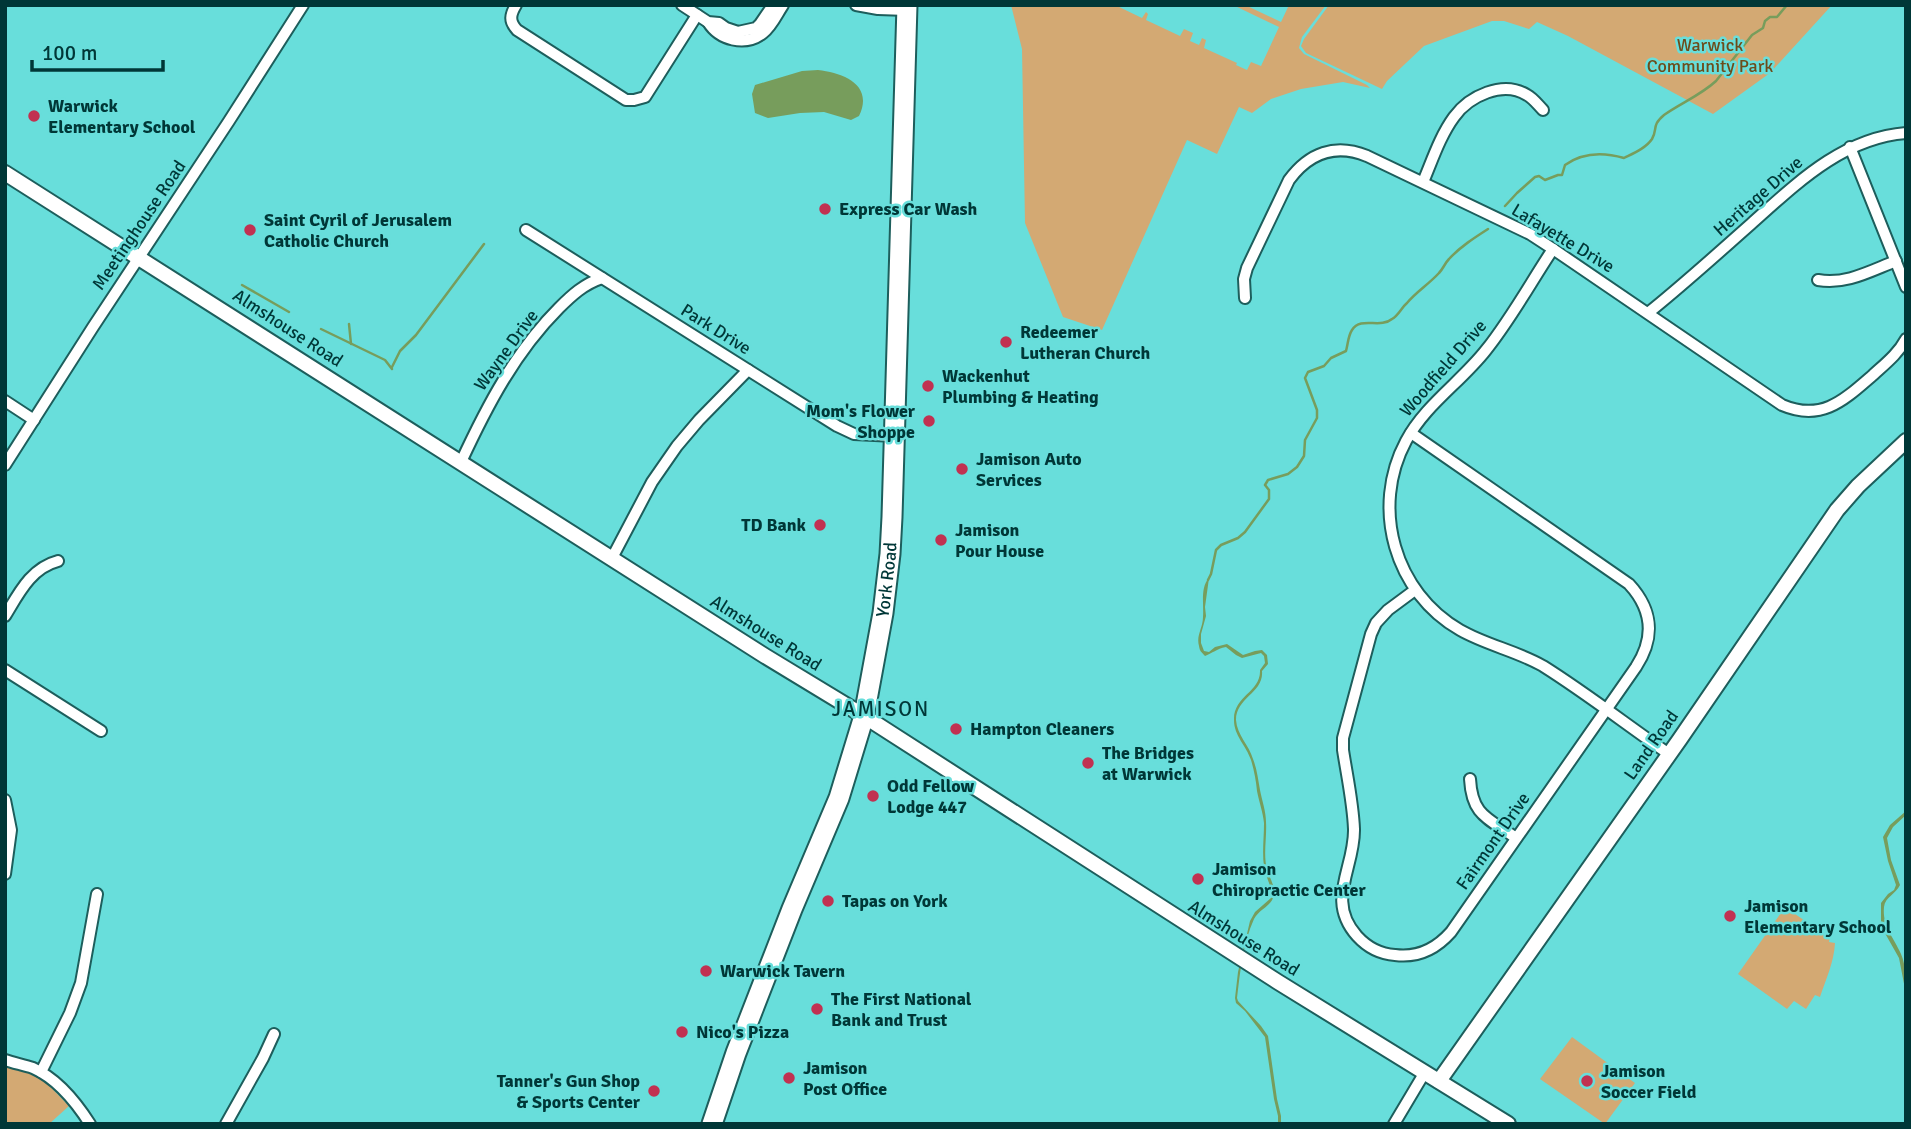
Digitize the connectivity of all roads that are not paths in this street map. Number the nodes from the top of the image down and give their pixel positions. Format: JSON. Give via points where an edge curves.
{"nodes":[{"id":1,"x":303,"y":5,"type":"edge"},
{"id":2,"x":516,"y":5,"type":"edge"},
{"id":3,"x":682,"y":5,"type":"edge"},
{"id":4,"x":773,"y":5,"type":"edge"},
{"id":5,"x":783,"y":5,"type":"edge"},
{"id":6,"x":856,"y":5,"type":"edge"},
{"id":7,"x":907,"y":8,"type":"edge"},
{"id":8,"x":697,"y":15,"type":"junction"},
{"id":9,"x":708,"y":22,"type":"junction"},
{"id":10,"x":1543,"y":110,"type":"dead end"},
{"id":11,"x":1906,"y":133,"type":"edge"},
{"id":12,"x":1850,"y":147,"type":"junction"},
{"id":13,"x":5,"y":173,"type":"edge"},
{"id":14,"x":1423,"y":182,"type":"junction"},
{"id":15,"x":526,"y":230,"type":"dead end"},
{"id":16,"x":1553,"y":249,"type":"junction"},
{"id":17,"x":138,"y":257,"type":"junction"},
{"id":18,"x":1896,"y":261,"type":"junction"},
{"id":19,"x":602,"y":278,"type":"junction"},
{"id":20,"x":1818,"y":280,"type":"dead end"},
{"id":21,"x":1906,"y":287,"type":"edge"},
{"id":22,"x":1245,"y":298,"type":"dead end"},
{"id":23,"x":1648,"y":313,"type":"junction"},
{"id":24,"x":1906,"y":339,"type":"edge"},
{"id":25,"x":748,"y":370,"type":"junction"},
{"id":26,"x":5,"y":401,"type":"edge"},
{"id":27,"x":34,"y":421,"type":"junction"},
{"id":28,"x":1411,"y":433,"type":"junction"},
{"id":29,"x":895,"y":436,"type":"junction"},
{"id":30,"x":1906,"y":441,"type":"edge"},
{"id":31,"x":461,"y":462,"type":"junction"},
{"id":32,"x":5,"y":465,"type":"edge"},
{"id":33,"x":612,"y":558,"type":"junction"},
{"id":34,"x":58,"y":561,"type":"dead end"},
{"id":35,"x":1415,"y":590,"type":"junction"},
{"id":36,"x":5,"y":616,"type":"edge"},
{"id":37,"x":5,"y":670,"type":"edge"},
{"id":38,"x":1606,"y":710,"type":"junction"},
{"id":39,"x":864,"y":716,"type":"junction"},
{"id":40,"x":100,"y":731,"type":"dead end"},
{"id":41,"x":1669,"y":754,"type":"junction"},
{"id":42,"x":1470,"y":779,"type":"dead end"},
{"id":43,"x":5,"y":800,"type":"edge"},
{"id":44,"x":1516,"y":838,"type":"junction"},
{"id":45,"x":5,"y":874,"type":"edge"},
{"id":46,"x":97,"y":894,"type":"dead end"},
{"id":47,"x":274,"y":1034,"type":"dead end"},
{"id":48,"x":5,"y":1060,"type":"edge"},
{"id":49,"x":41,"y":1072,"type":"junction"},
{"id":50,"x":1426,"y":1072,"type":"junction"},
{"id":51,"x":1439,"y":1081,"type":"junction"},
{"id":52,"x":90,"y":1124,"type":"edge"},
{"id":53,"x":226,"y":1124,"type":"edge"},
{"id":54,"x":712,"y":1124,"type":"edge"},
{"id":55,"x":1394,"y":1124,"type":"edge"},
{"id":56,"x":1508,"y":1124,"type":"edge"}],
"edges":[{"from":1,"to":17,"type":"street","name":"Meetinghouse Road"},
{"from":2,"to":8,"type":"street","via":[[511,20],[517,30],[626,100],[645,97]]},
{"from":3,"to":8,"type":"street"},
{"from":4,"to":9,"type":"street","via":[[751,30],[738,32]]},
{"from":5,"to":9,"type":"street","via":[[768,28],[749,40],[727,38]]},
{"from":6,"to":7,"type":"street"},
{"from":7,"to":29,"type":"highway","name":"York Road"},
{"from":8,"to":9,"type":"street"},
{"from":10,"to":14,"type":"street","via":[[1527,94],[1511,90],[1471,100],[1453,117]]},
{"from":11,"to":12,"type":"street","name":"Heritage Drive"},
{"from":12,"to":18,"type":"street"},
{"from":12,"to":23,"type":"street","name":"Heritage Drive","via":[[1806,177]]},
{"from":13,"to":17,"type":"main road","name":"Almshouse Road"},
{"from":14,"to":16,"type":"street","name":"Lafayette Drive"},
{"from":14,"to":22,"type":"street","name":"Lafayette Drive","via":[[1354,151],[1312,158],[1283,193],[1247,268]]},
{"from":15,"to":19,"type":"street","name":"Park Drive"},
{"from":16,"to":23,"type":"street","name":"Lafayette Drive"},
{"from":16,"to":28,"type":"street","name":"Woodfield Drive","via":[[1486,350]]},
{"from":17,"to":27,"type":"street","name":"Meetinghouse Road"},
{"from":17,"to":31,"type":"main road","name":"Almshouse Road"},
{"from":18,"to":20,"type":"street","via":[[1842,282]]},
{"from":18,"to":21,"type":"street"},
{"from":19,"to":25,"type":"street","name":"Park Drive"},
{"from":19,"to":31,"type":"street","name":"Wayne Drive","via":[[573,294],[520,355],[491,399]]},
{"from":23,"to":24,"type":"street","name":"Lafayette Drive","via":[[1782,405],[1803,411],[1828,408],[1847,398],[1895,355]]},
{"from":25,"to":29,"type":"street","name":"Park Drive","via":[[848,432]]},
{"from":25,"to":33,"type":"street","via":[[664,464]]},
{"from":26,"to":27,"type":"street"},
{"from":27,"to":32,"type":"street","name":"Meetinghouse Road"},
{"from":28,"to":35,"type":"street","name":"Woodfield Drive","via":[[1396,466],[1389,508],[1396,549]]},
{"from":28,"to":38,"type":"street","name":"Fairmont Drive","via":[[1636,592],[1649,622],[1647,646]]},
{"from":29,"to":39,"type":"highway","name":"York Road","via":[[890,554]]},
{"from":30,"to":41,"type":"main road","name":"Land Road","via":[[1837,510]]},
{"from":31,"to":33,"type":"main road","name":"Almshouse Road"},
{"from":33,"to":39,"type":"main road","name":"Almshouse Road"},
{"from":34,"to":36,"type":"street","via":[[34,573]]},
{"from":35,"to":38,"type":"street","name":"Woodfield Drive","via":[[1458,629],[1534,662]]},
{"from":35,"to":44,"type":"street","name":"Fairmont Drive","via":[[1376,623],[1343,738],[1354,830],[1341,897],[1349,925],[1361,941],[1382,953],[1426,952],[1451,932]]},
{"from":37,"to":40,"type":"street"},
{"from":38,"to":41,"type":"street","name":"Woodfield Drive"},
{"from":38,"to":44,"type":"street","name":"Fairmont Drive"},
{"from":39,"to":50,"type":"main road","name":"Almshouse Road"},
{"from":39,"to":54,"type":"highway","name":"York Road","via":[[839,798],[792,909]]},
{"from":41,"to":51,"type":"main road","name":"Land Road"},
{"from":42,"to":44,"type":"street","via":[[1477,809]]},
{"from":43,"to":45,"type":"street","via":[[11,830]]},
{"from":46,"to":49,"type":"street","via":[[81,983]]},
{"from":47,"to":53,"type":"street"},
{"from":48,"to":49,"type":"street"},
{"from":49,"to":52,"type":"street","via":[[70,1096]]},
{"from":50,"to":51,"type":"main road","name":"Almshouse Road"},
{"from":50,"to":55,"type":"street"},
{"from":51,"to":56,"type":"main road","name":"Almshouse Road"}]}
